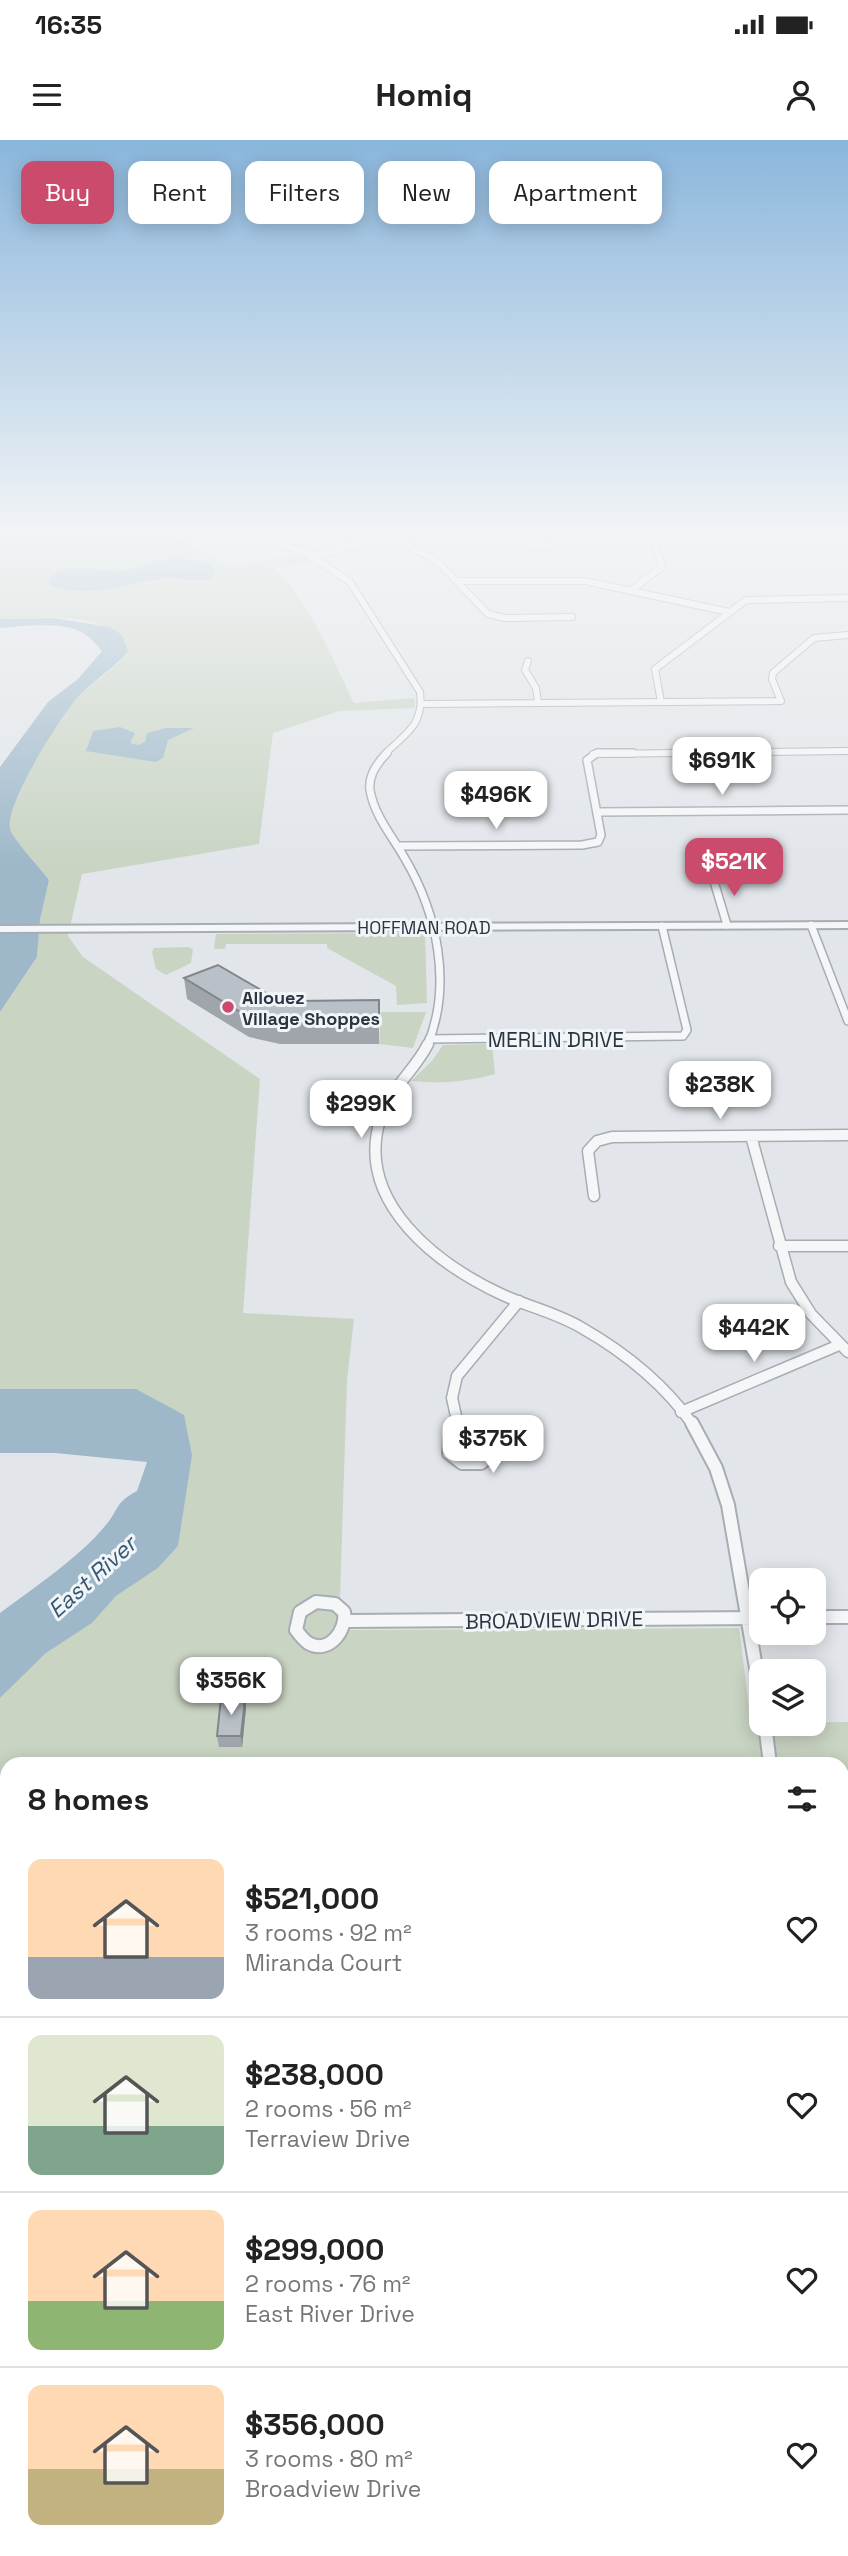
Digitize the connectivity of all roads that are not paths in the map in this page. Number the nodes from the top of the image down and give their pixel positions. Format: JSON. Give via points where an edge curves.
{"nodes":[{"id":1,"x":387,"y":642,"type":"edge"},
{"id":2,"x":690,"y":642,"type":"edge"},
{"id":3,"x":810,"y":642,"type":"edge"},
{"id":4,"x":528,"y":661,"type":"dead end"},
{"id":5,"x":423,"y":701,"type":"junction"},
{"id":6,"x":538,"y":702,"type":"junction"},
{"id":7,"x":660,"y":702,"type":"junction"},
{"id":8,"x":848,"y":751,"type":"edge"},
{"id":9,"x":848,"y":810,"type":"edge"},
{"id":10,"x":597,"y":811,"type":"junction"},
{"id":11,"x":398,"y":846,"type":"junction"},
{"id":12,"x":713,"y":878,"type":"dead end"},
{"id":13,"x":727,"y":925,"type":"junction"},
{"id":14,"x":811,"y":925,"type":"junction"},
{"id":15,"x":848,"y":925,"type":"edge"},
{"id":16,"x":663,"y":926,"type":"junction"},
{"id":17,"x":435,"y":927,"type":"junction"},
{"id":18,"x":0,"y":929,"type":"edge"},
{"id":19,"x":848,"y":1021,"type":"edge"},
{"id":20,"x":429,"y":1039,"type":"junction"},
{"id":21,"x":848,"y":1135,"type":"edge"},
{"id":22,"x":751,"y":1136,"type":"junction"},
{"id":23,"x":594,"y":1196,"type":"dead end"},
{"id":24,"x":848,"y":1245,"type":"edge"},
{"id":25,"x":779,"y":1246,"type":"junction"},
{"id":26,"x":519,"y":1301,"type":"junction"},
{"id":27,"x":844,"y":1348,"type":"edge"},
{"id":28,"x":681,"y":1412,"type":"junction"},
{"id":29,"x":461,"y":1433,"type":"dead end"},
{"id":30,"x":749,"y":1593,"type":"edge"},
{"id":31,"x":826,"y":1617,"type":"edge"},
{"id":32,"x":848,"y":1617,"type":"edge"},
{"id":33,"x":749,"y":1618,"type":"edge"},
{"id":34,"x":347,"y":1621,"type":"dead end"},
{"id":35,"x":766,"y":1736,"type":"edge"},
{"id":36,"x":769,"y":1757,"type":"edge"}],
"edges":[{"from":1,"to":5,"type":"street"},
{"from":2,"to":7,"type":"street","via":[[655,669]]},
{"from":3,"to":7,"type":"street","via":[[773,673],[781,701]]},
{"from":4,"to":6,"type":"street","via":[[526,670]]},
{"from":5,"to":6,"type":"street"},
{"from":5,"to":11,"type":"street","via":[[418,722],[382,758],[369,788]]},
{"from":6,"to":7,"type":"street"},
{"from":8,"to":10,"type":"street","via":[[591,755],[587,760]]},
{"from":9,"to":10,"type":"street"},
{"from":10,"to":11,"type":"street","via":[[598,842],[582,845]]},
{"from":11,"to":17,"type":"street"},
{"from":12,"to":13,"type":"street"},
{"from":13,"to":14,"type":"street","name":"HOFFMAN ROAD"},
{"from":13,"to":16,"type":"street","name":"HOFFMAN ROAD"},
{"from":14,"to":15,"type":"street","name":"HOFFMAN ROAD"},
{"from":14,"to":19,"type":"street"},
{"from":16,"to":17,"type":"street","name":"HOFFMAN ROAD"},
{"from":16,"to":20,"type":"street","name":"MERLIN DRIVE","via":[[687,1030],[683,1036]]},
{"from":17,"to":18,"type":"street","name":"HOFFMAN ROAD"},
{"from":17,"to":20,"type":"street","via":[[439,992]]},
{"from":20,"to":26,"type":"street","via":[[419,1061],[386,1101],[373,1158],[381,1183],[394,1210],[434,1256],[457,1273]]},
{"from":21,"to":22,"type":"street"},
{"from":22,"to":23,"type":"street","via":[[612,1137],[597,1141],[588,1152]]},
{"from":22,"to":25,"type":"street"},
{"from":24,"to":25,"type":"street"},
{"from":25,"to":27,"type":"street","via":[[801,1298]]},
{"from":26,"to":28,"type":"street","via":[[562,1317],[601,1339],[632,1362]]},
{"from":26,"to":29,"type":"street","via":[[457,1376],[451,1401]]},
{"from":27,"to":28,"type":"street"},
{"from":28,"to":30,"type":"street","via":[[699,1433],[721,1478]]},
{"from":31,"to":32,"type":"street"},
{"from":33,"to":34,"type":"street","name":"BROADVIEW DRIVE"},
{"from":35,"to":36,"type":"street"}]}
